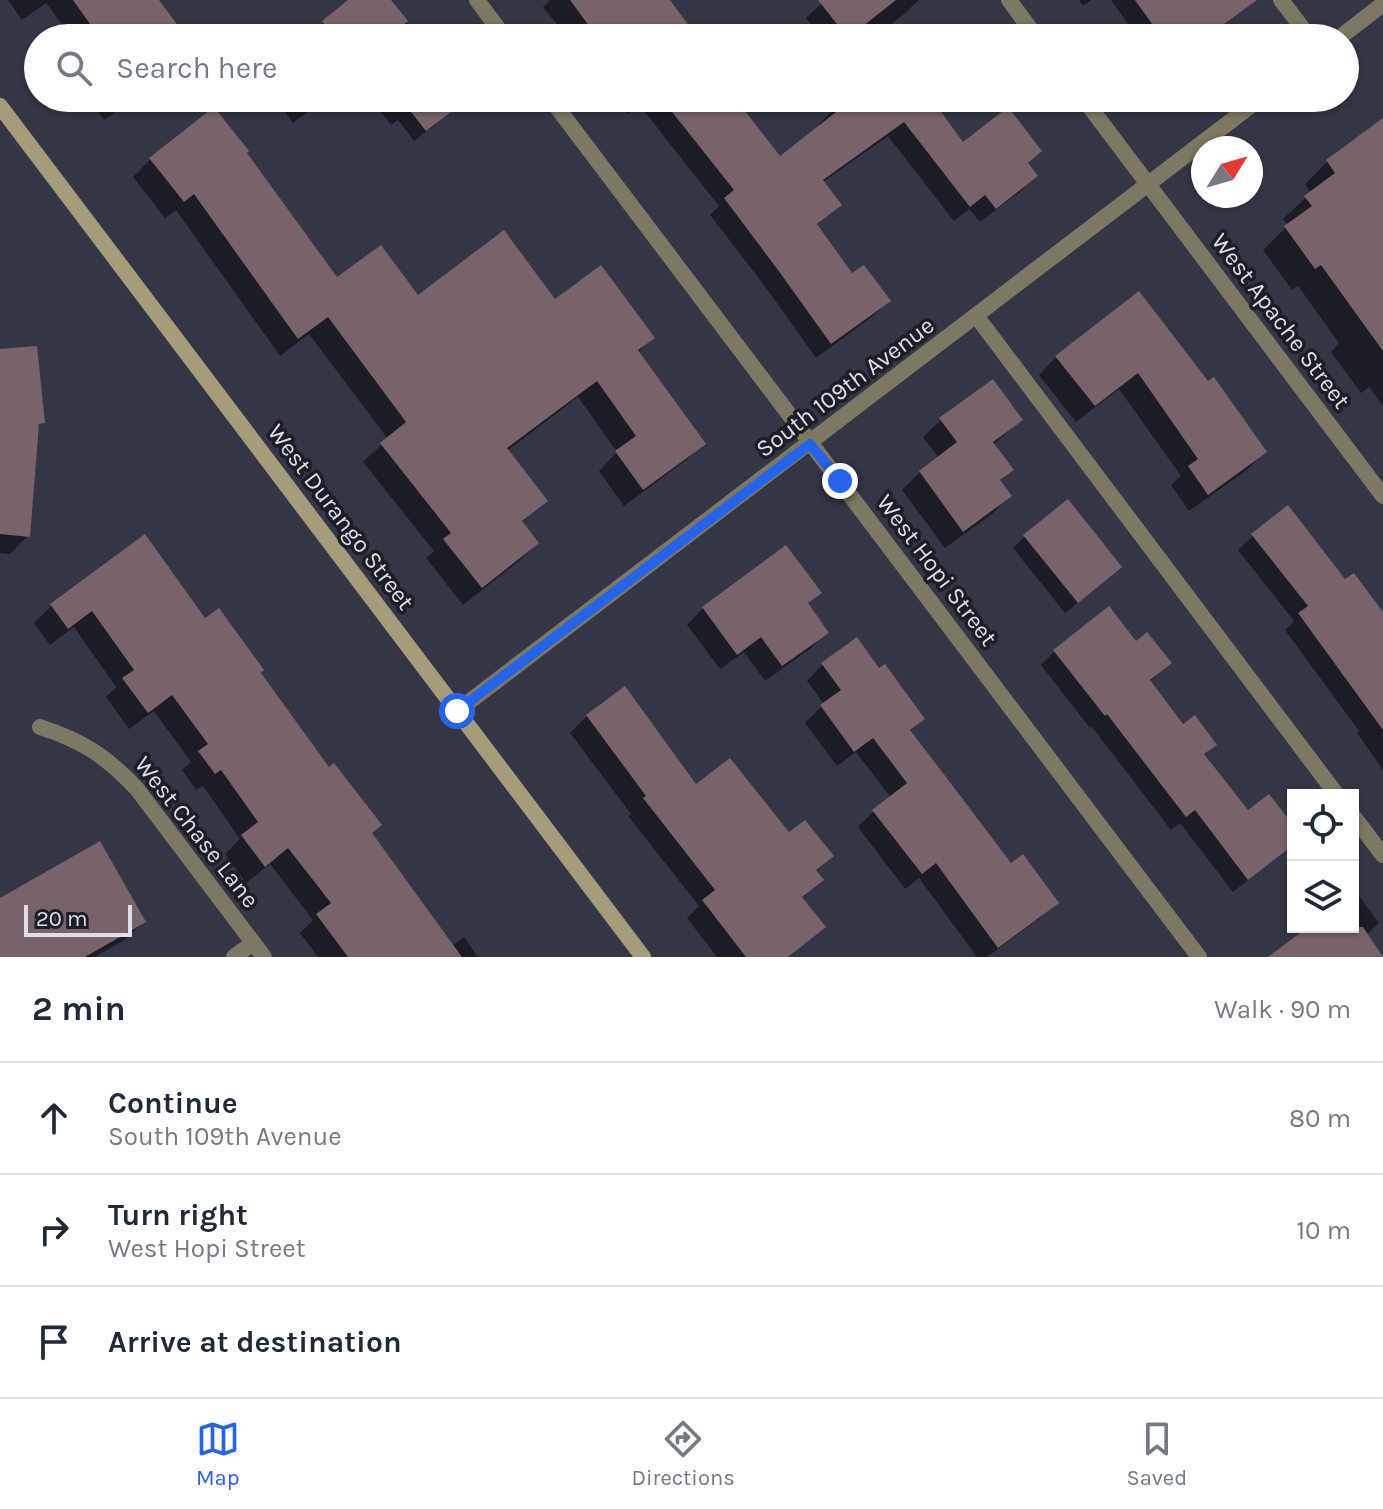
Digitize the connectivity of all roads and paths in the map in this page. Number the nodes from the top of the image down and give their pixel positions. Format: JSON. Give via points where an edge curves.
{"nodes":[{"id":1,"x":477,"y":0,"type":"edge"},
{"id":2,"x":1009,"y":0,"type":"edge"},
{"id":3,"x":1281,"y":0,"type":"edge"},
{"id":4,"x":1383,"y":4,"type":"edge"},
{"id":5,"x":495,"y":24,"type":"edge"},
{"id":6,"x":1027,"y":24,"type":"edge"},
{"id":7,"x":1299,"y":24,"type":"edge"},
{"id":8,"x":1357,"y":24,"type":"edge"},
{"id":9,"x":0,"y":106,"type":"edge"},
{"id":10,"x":561,"y":112,"type":"edge"},
{"id":11,"x":1093,"y":112,"type":"edge"},
{"id":12,"x":1243,"y":112,"type":"edge"},
{"id":13,"x":1148,"y":185,"type":"junction"},
{"id":14,"x":977,"y":317,"type":"junction"},
{"id":15,"x":810,"y":444,"type":"junction"},
{"id":16,"x":1383,"y":496,"type":"edge"},
{"id":17,"x":457,"y":711,"type":"junction"},
{"id":18,"x":40,"y":727,"type":"dead end"},
{"id":19,"x":1332,"y":789,"type":"edge"},
{"id":20,"x":1359,"y":824,"type":"edge"},
{"id":21,"x":1383,"y":855,"type":"edge"},
{"id":22,"x":253,"y":943,"type":"junction"},
{"id":23,"x":234,"y":957,"type":"edge"},
{"id":24,"x":264,"y":957,"type":"edge"},
{"id":25,"x":643,"y":957,"type":"edge"},
{"id":26,"x":1199,"y":957,"type":"edge"}],
"edges":[{"from":1,"to":5,"type":"street"},
{"from":2,"to":6,"type":"street"},
{"from":3,"to":7,"type":"street"},
{"from":4,"to":8,"type":"street"},
{"from":9,"to":17,"type":"street","name":"West Durango Street"},
{"from":10,"to":15,"type":"street","name":"West Hopi Street"},
{"from":11,"to":13,"type":"street","name":"West Apache Street"},
{"from":12,"to":13,"type":"street","name":"South 109th Avenue"},
{"from":13,"to":14,"type":"street","name":"South 109th Avenue"},
{"from":13,"to":16,"type":"street","name":"West Apache Street"},
{"from":14,"to":15,"type":"street","name":"South 109th Avenue"},
{"from":14,"to":19,"type":"street"},
{"from":15,"to":17,"type":"street","name":"South 109th Avenue"},
{"from":15,"to":26,"type":"street","name":"West Hopi Street"},
{"from":17,"to":25,"type":"street","name":"West Durango Street"},
{"from":18,"to":22,"type":"street","name":"West Chase Lane","via":[[93,749],[118,769]]},
{"from":20,"to":21,"type":"street"},
{"from":22,"to":23,"type":"street"},
{"from":22,"to":24,"type":"street","name":"West Chase Lane"}]}
